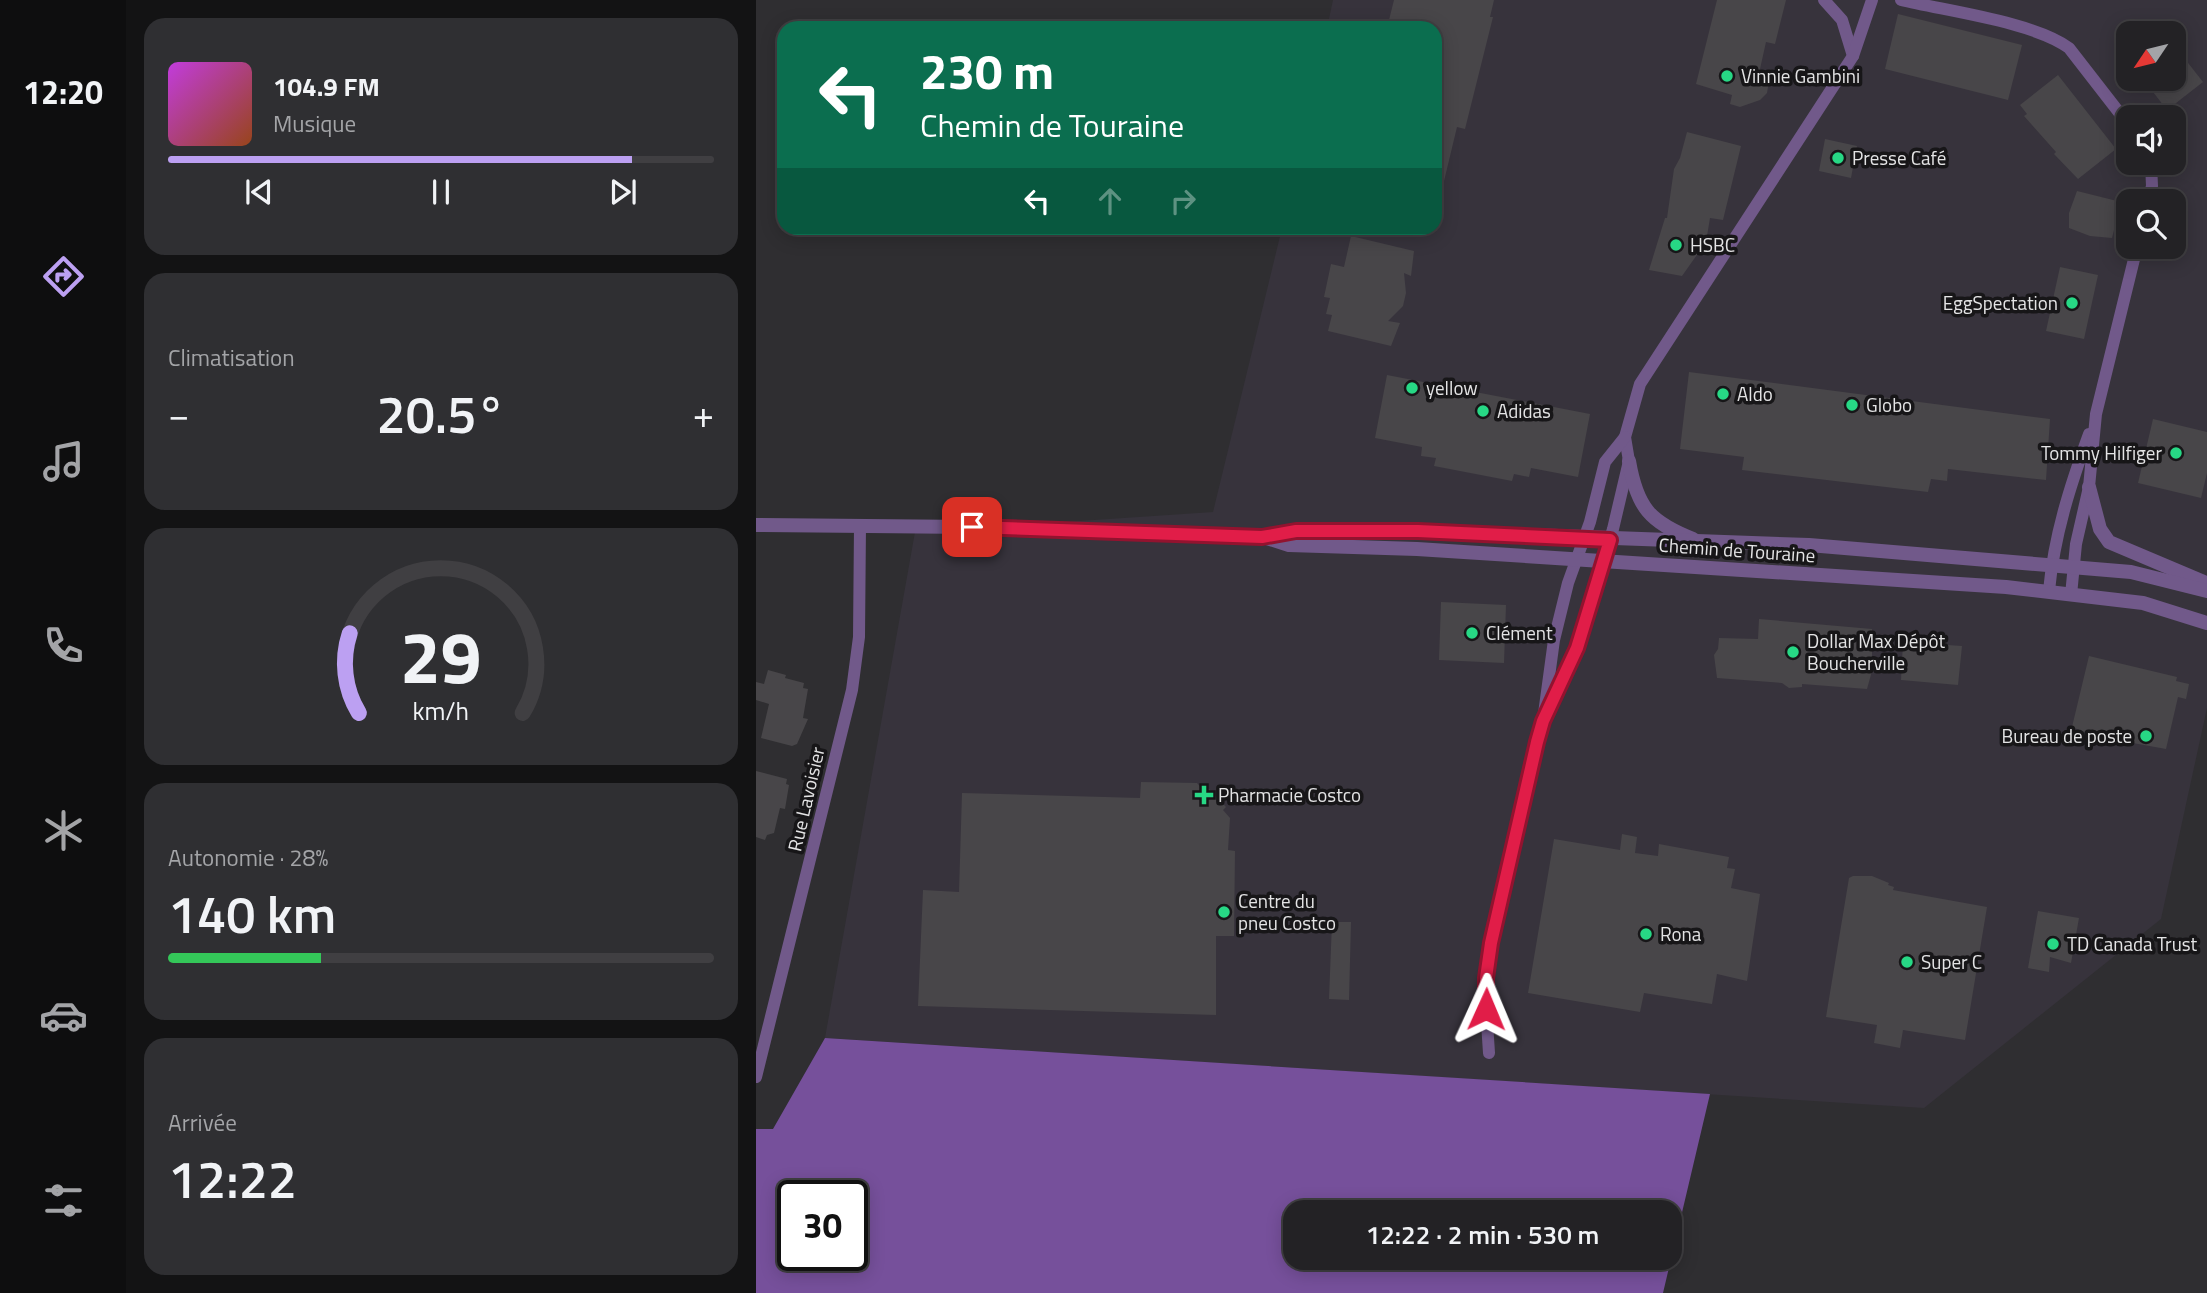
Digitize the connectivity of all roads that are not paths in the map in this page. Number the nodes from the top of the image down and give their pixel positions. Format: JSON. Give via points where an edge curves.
{"nodes":[{"id":1,"x":1824,"y":0,"type":"edge"},
{"id":2,"x":1871,"y":0,"type":"edge"},
{"id":3,"x":1901,"y":0,"type":"edge"},
{"id":4,"x":1934,"y":0,"type":"edge"},
{"id":5,"x":1950,"y":12,"type":"junction"},
{"id":6,"x":1853,"y":56,"type":"junction"},
{"id":7,"x":2116,"y":109,"type":"edge"},
{"id":8,"x":2134,"y":259,"type":"edge"},
{"id":9,"x":2096,"y":414,"type":"junction"},
{"id":10,"x":1625,"y":437,"type":"junction"},
{"id":11,"x":1629,"y":461,"type":"junction"},
{"id":12,"x":2089,"y":487,"type":"junction"},
{"id":13,"x":756,"y":525,"type":"edge"},
{"id":14,"x":860,"y":525,"type":"junction"},
{"id":15,"x":1262,"y":537,"type":"junction"},
{"id":16,"x":1584,"y":539,"type":"junction"},
{"id":17,"x":1610,"y":540,"type":"junction"},
{"id":18,"x":1701,"y":543,"type":"junction"},
{"id":19,"x":1577,"y":559,"type":"junction"},
{"id":20,"x":1603,"y":561,"type":"junction"},
{"id":21,"x":2051,"y":565,"type":"junction"},
{"id":22,"x":2073,"y":567,"type":"junction"},
{"id":23,"x":2207,"y":584,"type":"edge"},
{"id":24,"x":2207,"y":591,"type":"edge"},
{"id":25,"x":2049,"y":592,"type":"junction"},
{"id":26,"x":2071,"y":595,"type":"junction"},
{"id":27,"x":2207,"y":623,"type":"edge"},
{"id":28,"x":1543,"y":721,"type":"junction"},
{"id":29,"x":1489,"y":1053,"type":"dead end"},
{"id":30,"x":756,"y":1077,"type":"edge"}],
"edges":[{"from":1,"to":6,"type":"street","via":[[1842,20]]},
{"from":2,"to":6,"type":"street"},
{"from":3,"to":5,"type":"street"},
{"from":4,"to":5,"type":"street"},
{"from":5,"to":7,"type":"street","via":[[2059,41]]},
{"from":6,"to":10,"type":"street","via":[[1647,369]]},
{"from":8,"to":9,"type":"street"},
{"from":9,"to":12,"type":"street"},
{"from":9,"to":21,"type":"street","via":[[2066,495]]},
{"from":10,"to":11,"type":"street"},
{"from":10,"to":16,"type":"street","via":[[1605,462]]},
{"from":11,"to":17,"type":"street"},
{"from":11,"to":18,"type":"street","via":[[1636,491],[1649,514],[1663,526]]},
{"from":12,"to":22,"type":"street"},
{"from":12,"to":23,"type":"street","via":[[2109,542]]},
{"from":13,"to":14,"type":"street","name":"Chemin de Touraine"},
{"from":14,"to":15,"type":"street","name":"Chemin de Touraine"},
{"from":14,"to":30,"type":"street","name":"Rue Lavoisier","via":[[859,637],[852,690]]},
{"from":15,"to":16,"type":"street","name":"Chemin de Touraine","via":[[1296,531],[1418,531]]},
{"from":15,"to":19,"type":"street","name":"Chemin de Touraine","via":[[1290,545]]},
{"from":16,"to":17,"type":"street","name":"Chemin de Touraine"},
{"from":16,"to":19,"type":"street"},
{"from":17,"to":18,"type":"street","name":"Chemin de Touraine"},
{"from":17,"to":20,"type":"street"},
{"from":18,"to":21,"type":"street","name":"Chemin de Touraine","via":[[1810,545]]},
{"from":19,"to":20,"type":"street","name":"Chemin de Touraine"},
{"from":19,"to":28,"type":"street","via":[[1554,640]]},
{"from":20,"to":25,"type":"street","name":"Chemin de Touraine"},
{"from":20,"to":28,"type":"street","via":[[1577,648]]},
{"from":21,"to":22,"type":"street","name":"Chemin de Touraine"},
{"from":21,"to":25,"type":"street"},
{"from":22,"to":24,"type":"street","name":"Chemin de Touraine","via":[[2154,576]]},
{"from":22,"to":26,"type":"street"},
{"from":25,"to":26,"type":"street","name":"Chemin de Touraine"},
{"from":26,"to":27,"type":"street","name":"Chemin de Touraine","via":[[2151,604]]},
{"from":28,"to":29,"type":"street","via":[[1488,961]]}]}
